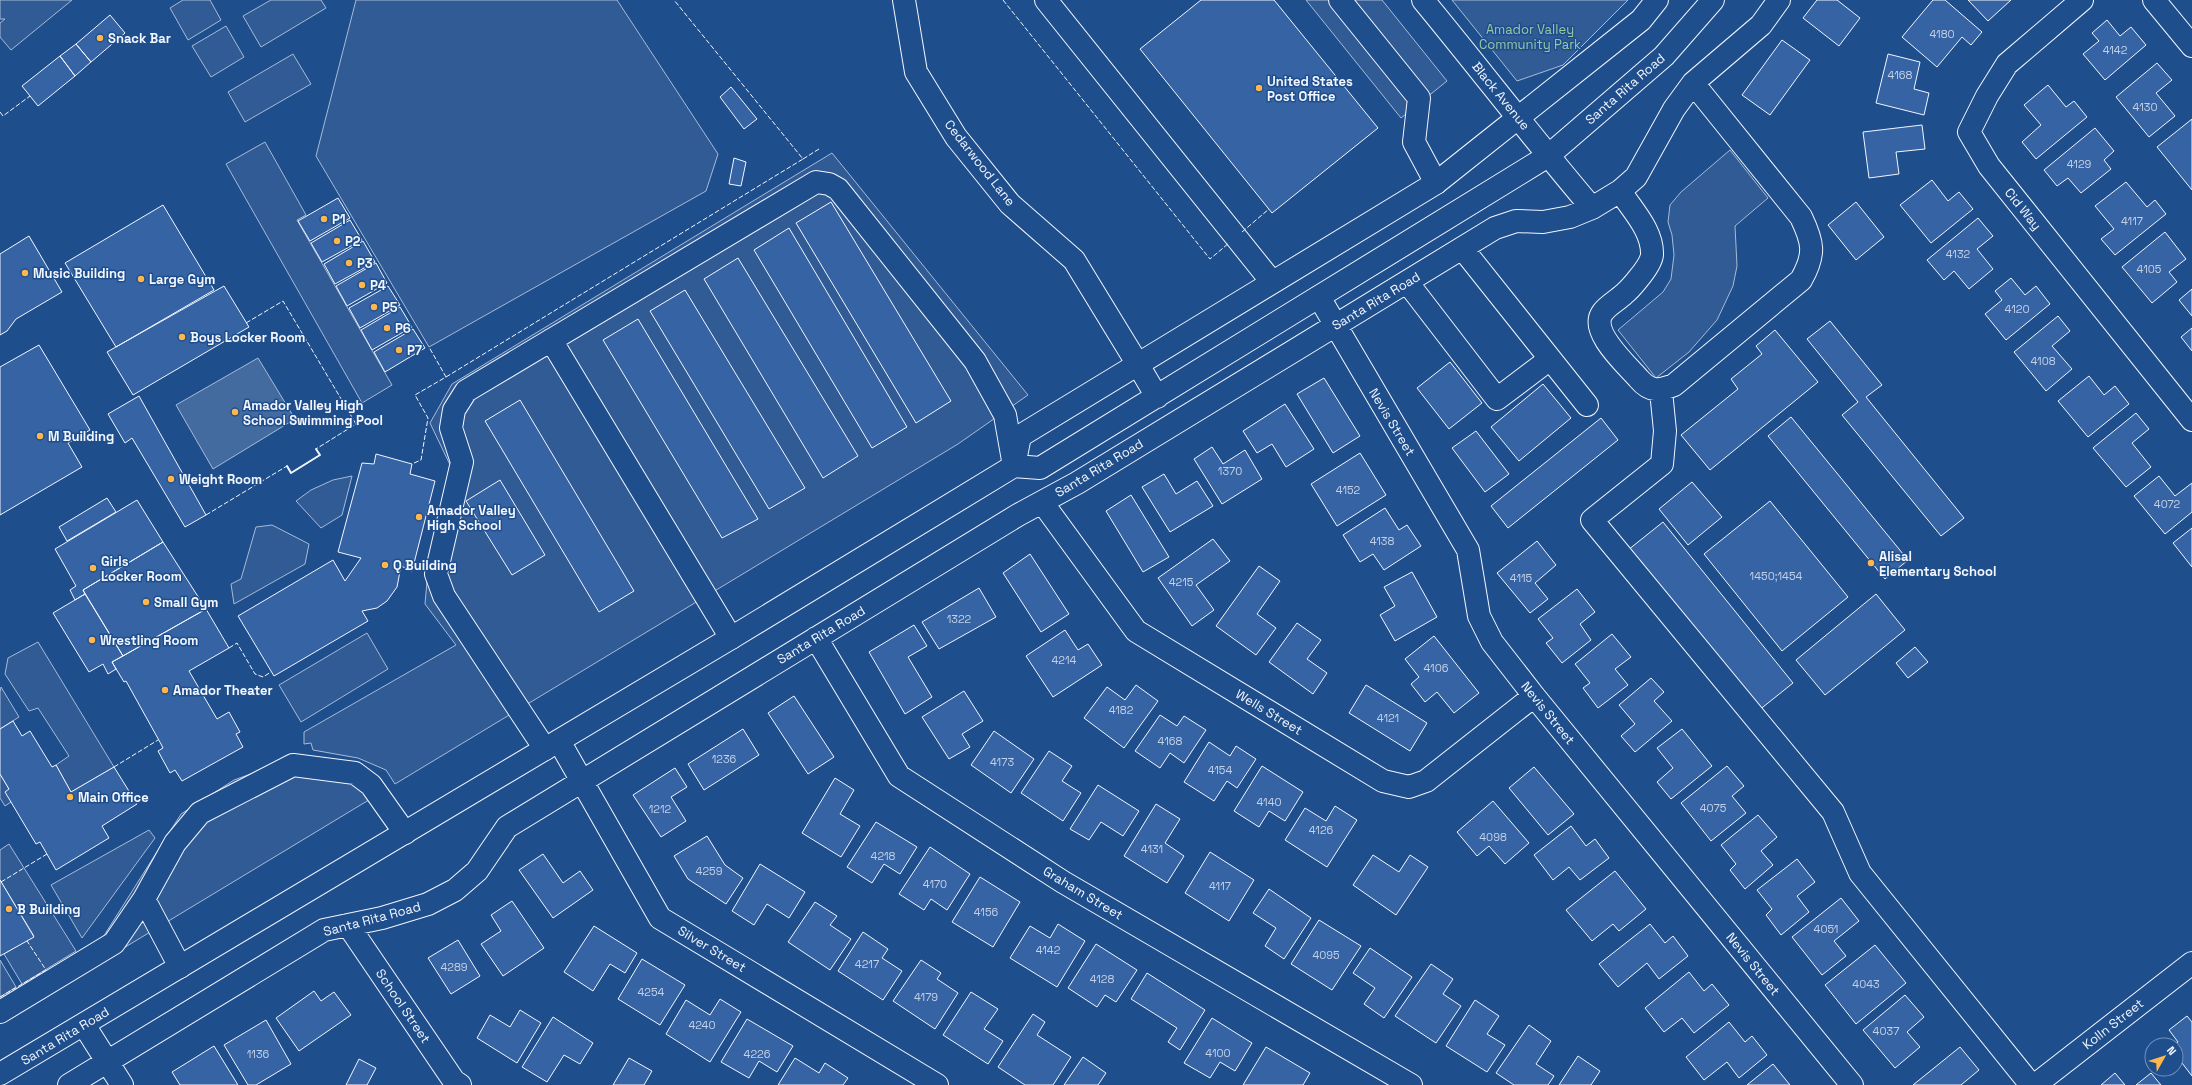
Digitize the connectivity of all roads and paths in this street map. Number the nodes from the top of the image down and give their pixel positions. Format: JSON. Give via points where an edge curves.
{"nodes":[{"id":1,"x":904,"y":0,"type":"edge"},
{"id":2,"x":1046,"y":0,"type":"edge"},
{"id":3,"x":1340,"y":0,"type":"edge"},
{"id":4,"x":1423,"y":0,"type":"edge"},
{"id":5,"x":1657,"y":0,"type":"edge"},
{"id":6,"x":1713,"y":0,"type":"edge"},
{"id":7,"x":1779,"y":0,"type":"edge"},
{"id":8,"x":2082,"y":0,"type":"edge"},
{"id":9,"x":2154,"y":0,"type":"edge"},
{"id":10,"x":2192,"y":46,"type":"edge"},
{"id":11,"x":1693,"y":83,"type":"junction"},
{"id":12,"x":1519,"y":117,"type":"junction"},
{"id":13,"x":1548,"y":156,"type":"junction"},
{"id":14,"x":1436,"y":183,"type":"junction"},
{"id":15,"x":1620,"y":192,"type":"junction"},
{"id":16,"x":1592,"y":208,"type":"junction"},
{"id":17,"x":1462,"y":248,"type":"junction"},
{"id":18,"x":1272,"y":282,"type":"junction"},
{"id":19,"x":1407,"y":282,"type":"junction"},
{"id":20,"x":1319,"y":297,"type":"junction"},
{"id":21,"x":1335,"y":326,"type":"junction"},
{"id":22,"x":551,"y":340,"type":"junction"},
{"id":23,"x":1550,"y":359,"type":"junction"},
{"id":24,"x":1137,"y":363,"type":"junction"},
{"id":25,"x":1661,"y":391,"type":"junction"},
{"id":26,"x":1158,"y":397,"type":"junction"},
{"id":27,"x":1587,"y":405,"type":"dead end"},
{"id":28,"x":2192,"y":420,"type":"edge"},
{"id":29,"x":1014,"y":466,"type":"junction"},
{"id":30,"x":1042,"y":502,"type":"junction"},
{"id":31,"x":731,"y":638,"type":"junction"},
{"id":32,"x":816,"y":638,"type":"junction"},
{"id":33,"x":1534,"y":696,"type":"junction"},
{"id":34,"x":552,"y":745,"type":"junction"},
{"id":35,"x":582,"y":780,"type":"junction"},
{"id":36,"x":406,"y":833,"type":"junction"},
{"id":37,"x":144,"y":899,"type":"junction"},
{"id":38,"x":348,"y":925,"type":"junction"},
{"id":39,"x":2192,"y":964,"type":"edge"},
{"id":40,"x":180,"y":967,"type":"junction"},
{"id":41,"x":0,"y":1012,"type":"edge"},
{"id":42,"x":84,"y":1025,"type":"junction"},
{"id":43,"x":107,"y":1061,"type":"junction"},
{"id":44,"x":0,"y":1074,"type":"edge"},
{"id":45,"x":69,"y":1085,"type":"edge"},
{"id":46,"x":122,"y":1085,"type":"edge"},
{"id":47,"x":460,"y":1085,"type":"edge"},
{"id":48,"x":937,"y":1085,"type":"edge"},
{"id":49,"x":1411,"y":1085,"type":"edge"},
{"id":50,"x":1852,"y":1085,"type":"edge"},
{"id":51,"x":2031,"y":1085,"type":"edge"},
{"id":52,"x":2035,"y":1085,"type":"edge"}],
"edges":[{"from":1,"to":24,"type":"street","name":"Cedarwood Lane","via":[[916,72],[956,136],[1010,204],[1074,260]]},
{"from":2,"to":18,"type":"street"},
{"from":3,"to":14,"type":"street","via":[[1419,98],[1414,142]]},
{"from":4,"to":12,"type":"street","name":"Black Avenue"},
{"from":5,"to":12,"type":"street","via":[[1641,20]]},
{"from":6,"to":13,"type":"street","name":"Santa Rita Road","via":[[1664,56]]},
{"from":7,"to":11,"type":"street","name":"Santa Rita Road","via":[[1761,25]]},
{"from":8,"to":28,"type":"street","name":"Cid Way","via":[[2007,64],[1986,96],[1969,132],[1989,166]]},
{"from":9,"to":10,"type":"street"},
{"from":11,"to":15,"type":"street","name":"Santa Rita Road","via":[[1674,108],[1636,177]]},
{"from":11,"to":25,"type":"street","via":[[1801,217],[1810,236],[1812,252],[1802,280],[1674,385]]},
{"from":12,"to":13,"type":"street","name":"Black Avenue"},
{"from":12,"to":14,"type":"street"},
{"from":13,"to":16,"type":"street","name":"Black Avenue"},
{"from":13,"to":20,"type":"street","name":"Santa Rita Road"},
{"from":14,"to":18,"type":"street"},
{"from":15,"to":16,"type":"street","name":"Santa Rita Road"},
{"from":15,"to":25,"type":"street","via":[[1650,236],[1652,257],[1626,293],[1603,312],[1599,321],[1600,331],[1643,384],[1652,390]]},
{"from":16,"to":17,"type":"street","name":"Santa Rita Road","via":[[1570,217],[1543,222],[1516,221],[1495,228]]},
{"from":17,"to":19,"type":"street","name":"Santa Rita Road"},
{"from":17,"to":23,"type":"street"},
{"from":18,"to":24,"type":"street"},
{"from":19,"to":21,"type":"street","name":"Santa Rita Road"},
{"from":19,"to":23,"type":"street","via":[[1497,399]]},
{"from":20,"to":21,"type":"street","name":"Nevis Street"},
{"from":20,"to":26,"type":"street","name":"Santa Rita Road"},
{"from":21,"to":30,"type":"street","name":"Santa Rita Road"},
{"from":21,"to":33,"type":"street","name":"Nevis Street","via":[[1468,550],[1479,616],[1492,642]]},
{"from":22,"to":29,"type":"street","name":"Silver Street","via":[[816,182],[829,184],[838,189],[975,361],[1005,415]]},
{"from":22,"to":31,"type":"street"},
{"from":22,"to":34,"type":"street","name":"Silver Street","via":[[466,391],[454,410],[451,428],[462,462],[436,574],[444,596]]},
{"from":23,"to":27,"type":"street"},
{"from":24,"to":26,"type":"street","name":"Cedarwood Lane"},
{"from":24,"to":29,"type":"street","via":[[1020,436]]},
{"from":25,"to":51,"type":"street","via":[[1664,431],[1662,464],[1592,520],[1833,812],[1860,873]]},
{"from":26,"to":29,"type":"street","name":"Santa Rita Road","via":[[1040,468]]},
{"from":29,"to":31,"type":"street","name":"Santa Rita Road"},
{"from":30,"to":32,"type":"street","name":"Santa Rita Road"},
{"from":30,"to":33,"type":"street","name":"Wells Street","via":[[1136,631],[1383,781],[1409,787],[1426,781]]},
{"from":31,"to":34,"type":"street","name":"Santa Rita Road"},
{"from":32,"to":35,"type":"street","name":"Santa Rita Road"},
{"from":32,"to":49,"type":"street","name":"Graham Street","via":[[899,776],[1063,882]]},
{"from":33,"to":50,"type":"street","name":"Nevis Street"},
{"from":34,"to":35,"type":"street","name":"Silver Street"},
{"from":34,"to":36,"type":"street","name":"Santa Rita Road"},
{"from":35,"to":38,"type":"street","name":"Santa Rita Road","via":[[507,827],[477,871],[455,890],[428,904]]},
{"from":35,"to":48,"type":"street","name":"Silver Street","via":[[660,918]]},
{"from":36,"to":37,"type":"street","via":[[371,785],[355,773],[292,765],[200,813],[175,843]]},
{"from":36,"to":40,"type":"street","name":"Santa Rita Road"},
{"from":37,"to":40,"type":"street"},
{"from":37,"to":41,"type":"street","via":[[114,943]]},
{"from":38,"to":43,"type":"street","name":"Santa Rita Road","via":[[324,930]]},
{"from":38,"to":47,"type":"street","name":"School Street","via":[[454,1081]]},
{"from":39,"to":52,"type":"street","name":"Kolln Street"},
{"from":40,"to":42,"type":"street","name":"Santa Rita Road"},
{"from":42,"to":43,"type":"street"},
{"from":42,"to":44,"type":"street","name":"Santa Rita Road"},
{"from":43,"to":45,"type":"street","name":"Santa Rita Road"},
{"from":43,"to":46,"type":"street"}]}
